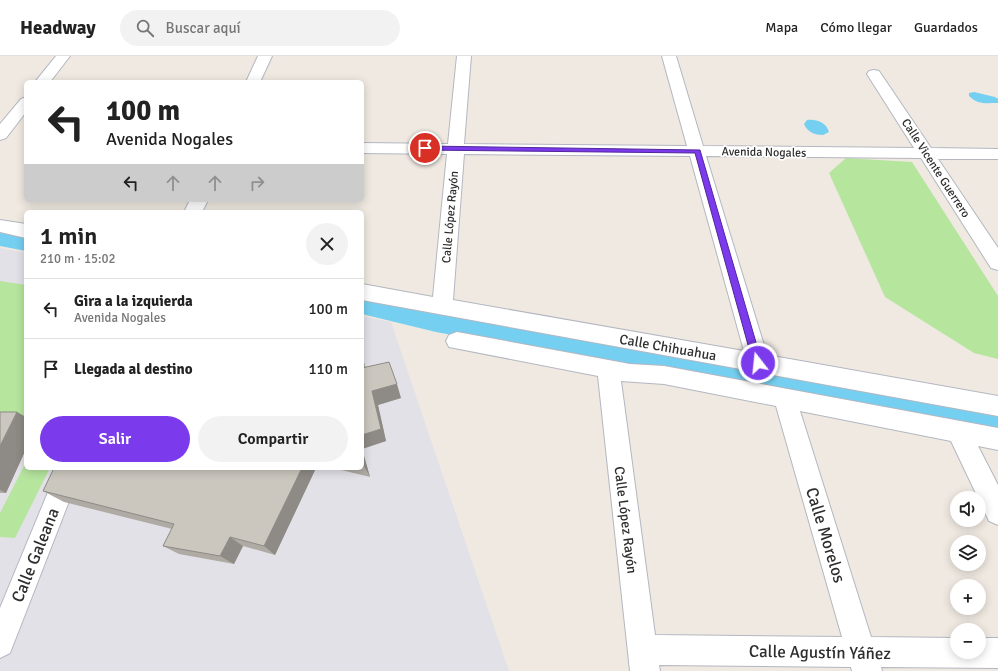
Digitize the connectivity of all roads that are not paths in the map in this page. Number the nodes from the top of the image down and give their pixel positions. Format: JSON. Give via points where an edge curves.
{"nodes":[{"id":1,"x":63,"y":56,"type":"edge"},
{"id":2,"x":265,"y":56,"type":"edge"},
{"id":3,"x":464,"y":56,"type":"edge"},
{"id":4,"x":669,"y":56,"type":"edge"},
{"id":5,"x":874,"y":74,"type":"dead end"},
{"id":6,"x":44,"y":80,"type":"edge"},
{"id":7,"x":254,"y":80,"type":"edge"},
{"id":8,"x":24,"y":105,"type":"edge"},
{"id":9,"x":0,"y":135,"type":"edge"},
{"id":10,"x":364,"y":148,"type":"edge"},
{"id":11,"x":456,"y":149,"type":"junction"},
{"id":12,"x":697,"y":151,"type":"junction"},
{"id":13,"x":927,"y":153,"type":"junction"},
{"id":14,"x":998,"y":154,"type":"edge"},
{"id":15,"x":0,"y":226,"type":"edge"},
{"id":16,"x":24,"y":231,"type":"edge"},
{"id":17,"x":998,"y":262,"type":"edge"},
{"id":18,"x":364,"y":292,"type":"edge"},
{"id":19,"x":442,"y":306,"type":"junction"},
{"id":20,"x":457,"y":341,"type":"dead end"},
{"id":21,"x":758,"y":363,"type":"junction"},
{"id":22,"x":608,"y":368,"type":"junction"},
{"id":23,"x":784,"y":398,"type":"junction"},
{"id":24,"x":998,"y":406,"type":"edge"},
{"id":25,"x":958,"y":431,"type":"junction"},
{"id":26,"x":998,"y":439,"type":"edge"},
{"id":27,"x":69,"y":470,"type":"edge"},
{"id":28,"x":998,"y":512,"type":"edge"},
{"id":29,"x":0,"y":643,"type":"edge"},
{"id":30,"x":998,"y":653,"type":"edge"},
{"id":31,"x":644,"y":661,"type":"edge"},
{"id":32,"x":865,"y":662,"type":"edge"}],
"edges":[{"from":1,"to":6,"type":"street"},
{"from":2,"to":7,"type":"street"},
{"from":3,"to":11,"type":"street","name":"Calle López Rayón"},
{"from":4,"to":12,"type":"street"},
{"from":5,"to":13,"type":"street","name":"Calle Vicente Guerrero"},
{"from":8,"to":9,"type":"street"},
{"from":10,"to":11,"type":"street","name":"Avenida Nogales"},
{"from":11,"to":12,"type":"street","name":"Avenida Nogales"},
{"from":11,"to":19,"type":"street","name":"Calle López Rayón"},
{"from":12,"to":13,"type":"street","name":"Avenida Nogales"},
{"from":12,"to":21,"type":"street"},
{"from":13,"to":14,"type":"street","name":"Avenida Nogales"},
{"from":13,"to":17,"type":"street","name":"Calle Vicente Guerrero"},
{"from":15,"to":16,"type":"street"},
{"from":18,"to":19,"type":"street","name":"Calle Chihuahua"},
{"from":19,"to":21,"type":"street","name":"Calle Chihuahua"},
{"from":20,"to":22,"type":"street"},
{"from":21,"to":24,"type":"street","name":"Calle Chihuahua"},
{"from":22,"to":23,"type":"street","via":[[630,373],[664,375]]},
{"from":22,"to":31,"type":"street","name":"Calle López Rayón"},
{"from":23,"to":25,"type":"street"},
{"from":23,"to":32,"type":"street","name":"Calle Morelos"},
{"from":25,"to":26,"type":"street"},
{"from":25,"to":28,"type":"street"},
{"from":27,"to":29,"type":"street","name":"Calle Galeana"},
{"from":30,"to":32,"type":"street","name":"Calle Agustín Yáñez"},
{"from":31,"to":32,"type":"street","name":"Calle Agustín Yáñez"}]}
